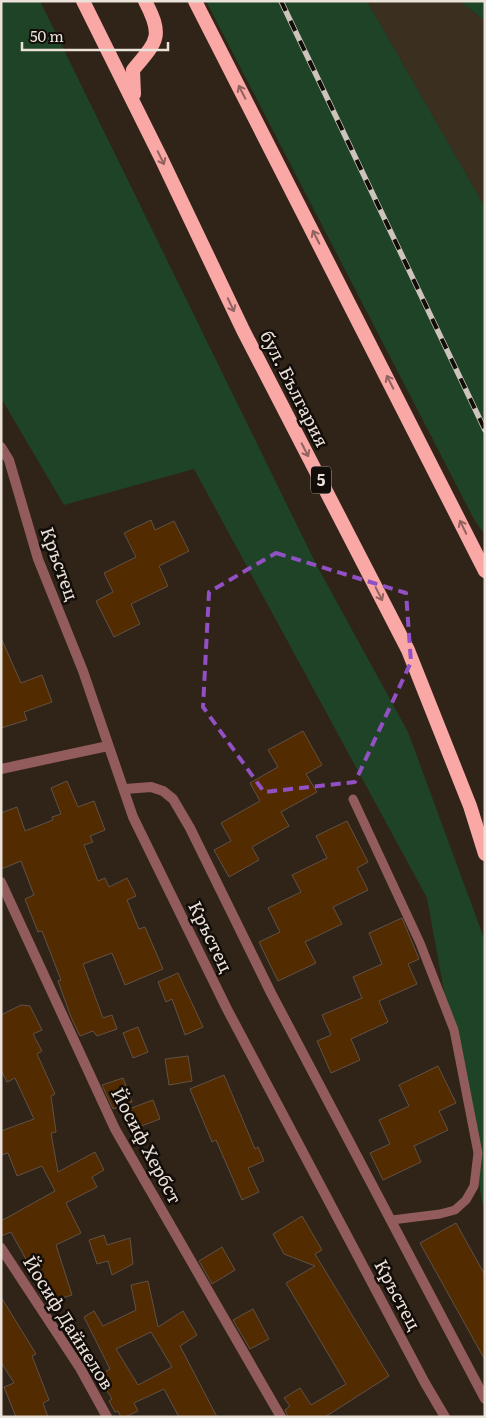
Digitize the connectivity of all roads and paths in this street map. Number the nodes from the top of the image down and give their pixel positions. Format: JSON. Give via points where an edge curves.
{"nodes":[{"id":1,"x":83,"y":1,"type":"edge"},
{"id":2,"x":144,"y":1,"type":"edge"},
{"id":3,"x":195,"y":1,"type":"edge"},
{"id":4,"x":139,"y":114,"type":"junction"},
{"id":5,"x":1,"y":447,"type":"edge"},
{"id":6,"x":485,"y":571,"type":"edge"},
{"id":7,"x":108,"y":746,"type":"junction"},
{"id":8,"x":1,"y":769,"type":"edge"},
{"id":9,"x":125,"y":789,"type":"junction"},
{"id":10,"x":353,"y":799,"type":"dead end"},
{"id":11,"x":485,"y":854,"type":"edge"},
{"id":12,"x":1,"y":882,"type":"edge"},
{"id":13,"x":392,"y":1220,"type":"junction"},
{"id":14,"x":1,"y":1248,"type":"edge"},
{"id":15,"x":485,"y":1398,"type":"edge"},
{"id":16,"x":107,"y":1417,"type":"edge"},
{"id":17,"x":281,"y":1417,"type":"edge"},
{"id":18,"x":445,"y":1417,"type":"edge"}],
"edges":[{"from":1,"to":4,"type":"highway","name":"бул. България","number":"5"},
{"from":2,"to":4,"type":"highway","via":[[156,26],[157,36],[132,70]]},
{"from":6,"to":3,"type":"highway","one_way":true},
{"from":4,"to":11,"type":"highway","name":"бул. България","number":"5","one_way":true,"via":[[243,330],[408,650],[470,806]]},
{"from":5,"to":7,"type":"street","name":"Кръстец","via":[[9,460],[38,559],[83,671]]},
{"from":7,"to":8,"type":"street"},
{"from":7,"to":9,"type":"street","name":"Кръстец"},
{"from":9,"to":13,"type":"street","via":[[150,787],[173,799],[271,993]]},
{"from":9,"to":18,"type":"street","name":"Кръстец","via":[[133,817],[227,1008]]},
{"from":10,"to":13,"type":"lane","via":[[420,943],[454,1030],[478,1153],[474,1186],[466,1200],[454,1210]]},
{"from":12,"to":17,"type":"street","name":"Йосиф Хербст","via":[[115,1129]]},
{"from":13,"to":15,"type":"street"},
{"from":14,"to":16,"type":"street","name":"Йосиф Дайнелов","via":[[80,1368]]}]}
